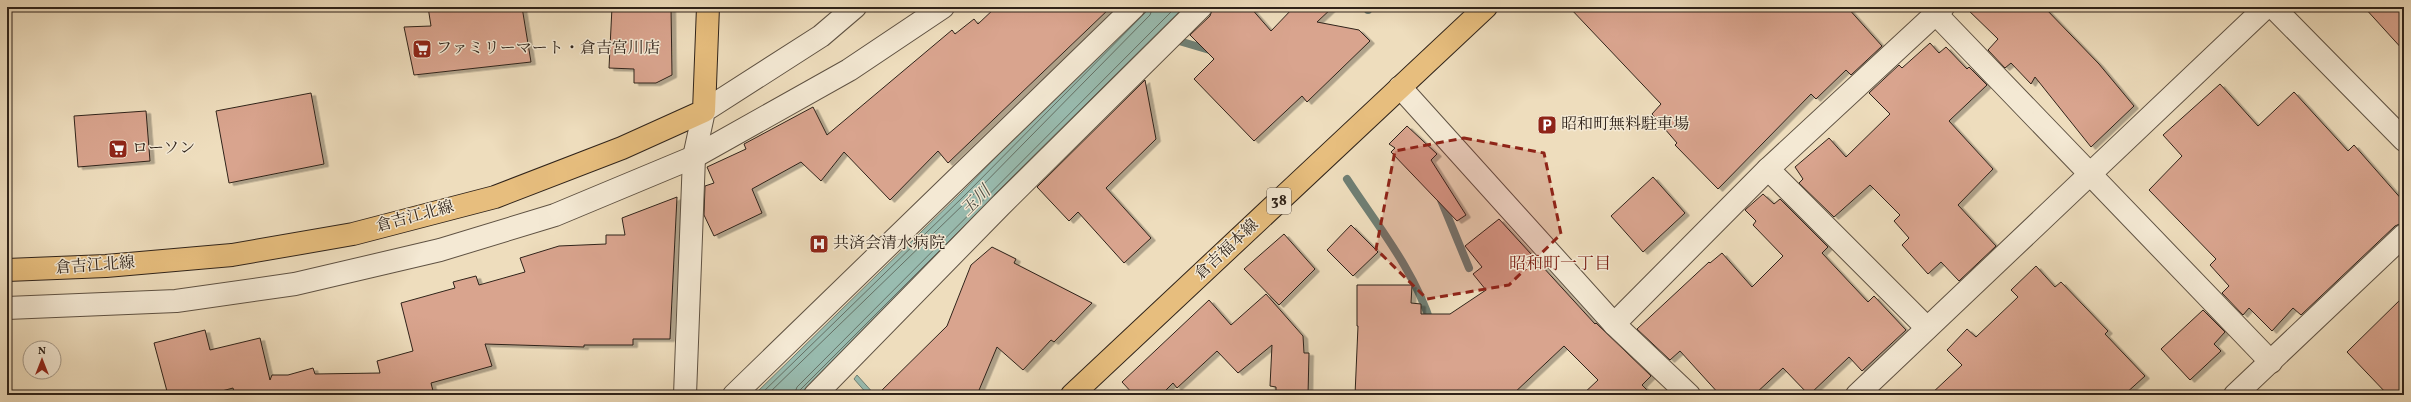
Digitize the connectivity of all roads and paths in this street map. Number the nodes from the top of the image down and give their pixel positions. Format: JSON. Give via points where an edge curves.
{"nodes":[{"id":1,"x":708,"y":7,"type":"edge"},
{"id":2,"x":855,"y":7,"type":"edge"},
{"id":3,"x":943,"y":7,"type":"edge"},
{"id":4,"x":1134,"y":7,"type":"edge"},
{"id":5,"x":1201,"y":7,"type":"edge"},
{"id":6,"x":1486,"y":7,"type":"edge"},
{"id":7,"x":2266,"y":7,"type":"edge"},
{"id":8,"x":2273,"y":7,"type":"edge"},
{"id":9,"x":1939,"y":11,"type":"edge"},
{"id":10,"x":1400,"y":87,"type":"junction"},
{"id":11,"x":704,"y":111,"type":"junction"},
{"id":12,"x":2404,"y":140,"type":"edge"},
{"id":13,"x":694,"y":157,"type":"junction"},
{"id":14,"x":1768,"y":169,"type":"junction"},
{"id":15,"x":2090,"y":174,"type":"junction"},
{"id":16,"x":2404,"y":234,"type":"edge"},
{"id":17,"x":7,"y":270,"type":"edge"},
{"id":18,"x":7,"y":308,"type":"edge"},
{"id":19,"x":1614,"y":324,"type":"junction"},
{"id":20,"x":1927,"y":328,"type":"junction"},
{"id":21,"x":2272,"y":362,"type":"junction"},
{"id":22,"x":685,"y":395,"type":"edge"},
{"id":23,"x":734,"y":395,"type":"edge"},
{"id":24,"x":815,"y":395,"type":"edge"},
{"id":25,"x":1072,"y":395,"type":"edge"},
{"id":26,"x":1689,"y":395,"type":"edge"},
{"id":27,"x":1857,"y":395,"type":"edge"},
{"id":28,"x":2235,"y":395,"type":"edge"}],
"edges":[{"from":1,"to":11,"type":"main road"},
{"from":2,"to":11,"type":"street","via":[[821,36]]},
{"from":3,"to":13,"type":"street","via":[[849,70]]},
{"from":4,"to":23,"type":"street"},
{"from":5,"to":24,"type":"street","via":[[1005,200]]},
{"from":6,"to":10,"type":"main road","name":"倉吉福本線","number":"38"},
{"from":7,"to":15,"type":"street"},
{"from":8,"to":12,"type":"street"},
{"from":9,"to":14,"type":"street"},
{"from":9,"to":15,"type":"street"},
{"from":10,"to":19,"type":"street"},
{"from":10,"to":25,"type":"main road","name":"倉吉福本線","number":"38"},
{"from":11,"to":13,"type":"street"},
{"from":11,"to":17,"type":"main road","name":"倉吉江北線","via":[[622,148],[494,197],[353,234],[232,255],[106,266]]},
{"from":13,"to":18,"type":"street","via":[[555,215],[440,250],[295,284],[176,301]]},
{"from":13,"to":22,"type":"street"},
{"from":14,"to":19,"type":"street"},
{"from":14,"to":20,"type":"street"},
{"from":15,"to":20,"type":"street"},
{"from":15,"to":21,"type":"street"},
{"from":16,"to":21,"type":"street"},
{"from":19,"to":26,"type":"street"},
{"from":20,"to":27,"type":"street"},
{"from":21,"to":28,"type":"street"}]}
